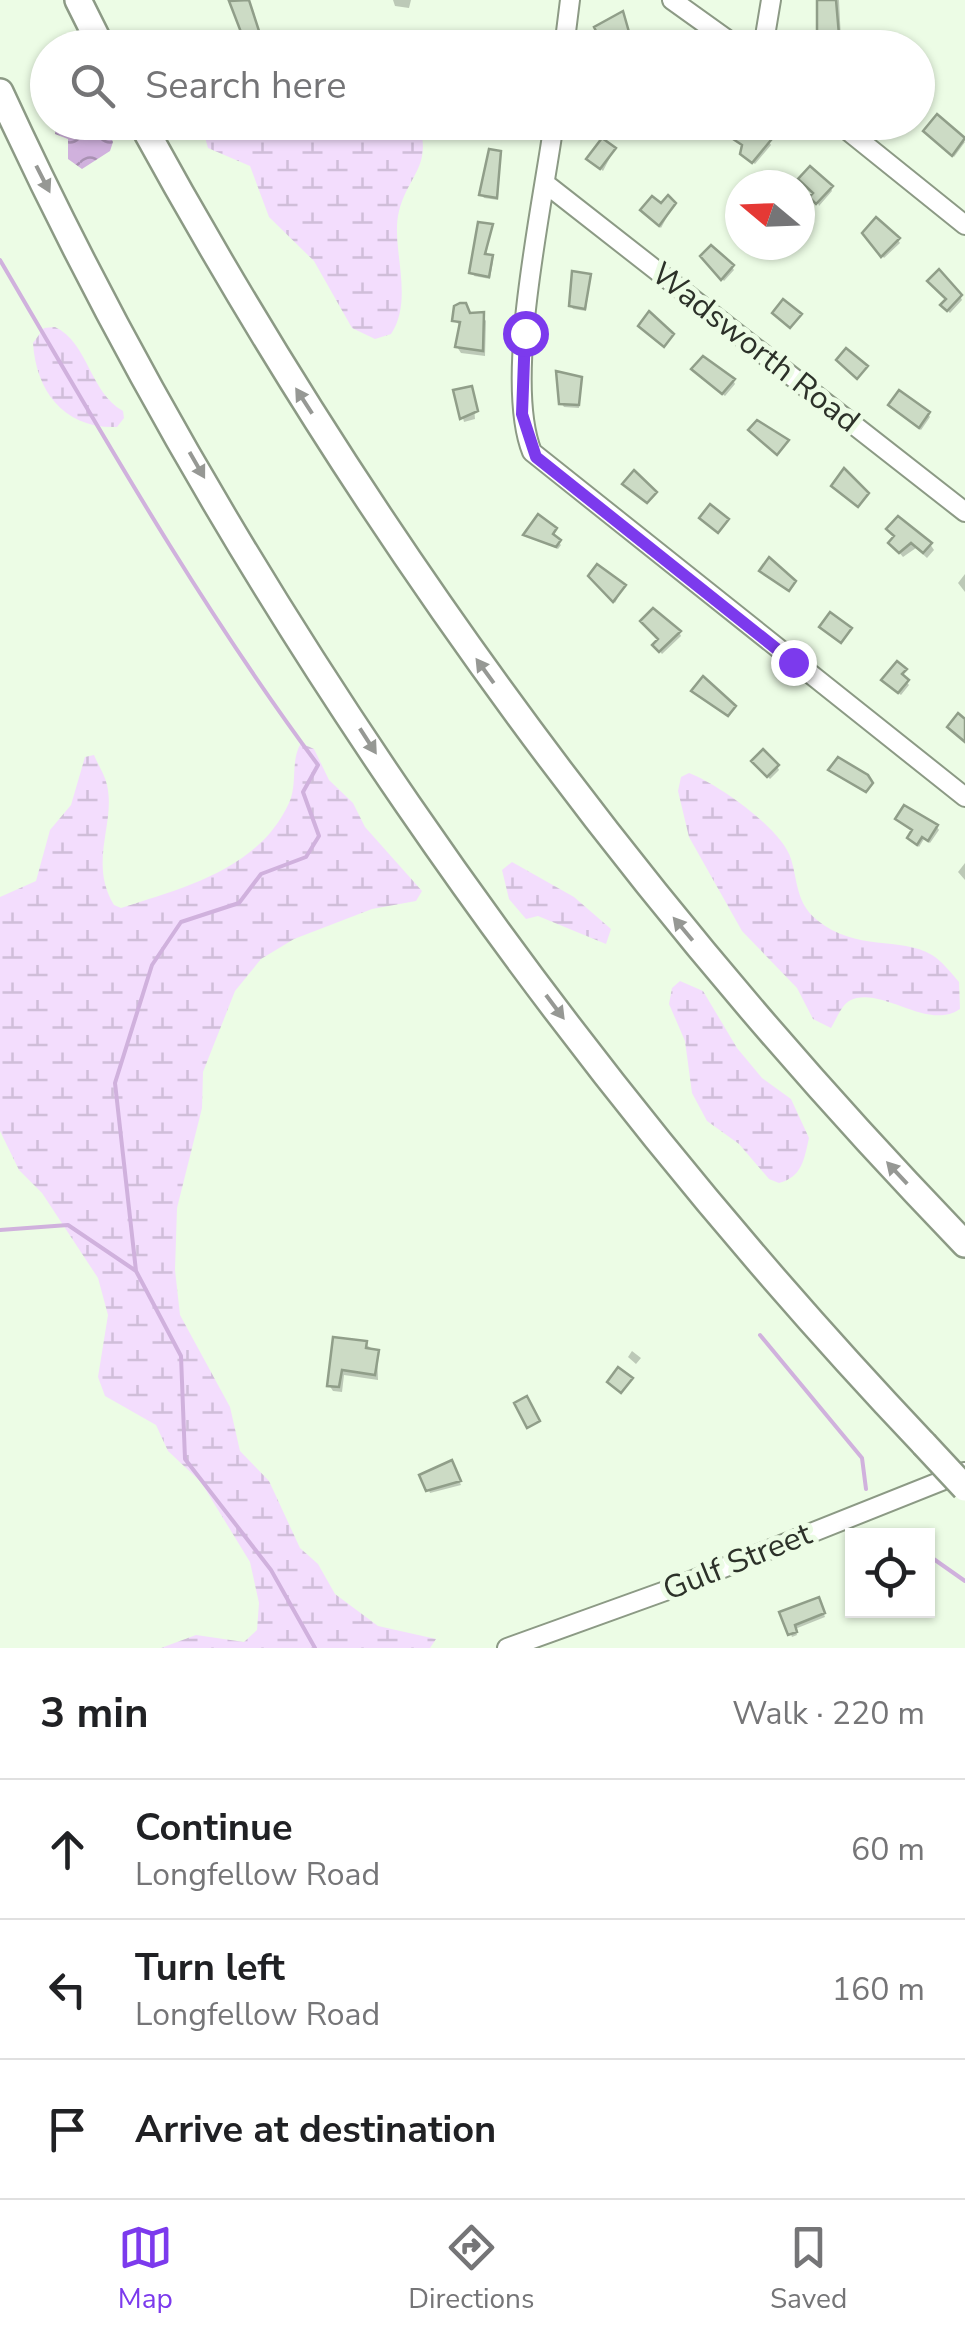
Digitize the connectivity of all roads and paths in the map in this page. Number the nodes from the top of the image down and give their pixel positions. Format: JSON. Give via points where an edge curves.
{"nodes":[{"id":1,"x":78,"y":0,"type":"edge"},
{"id":2,"x":570,"y":0,"type":"edge"},
{"id":3,"x":672,"y":0,"type":"edge"},
{"id":4,"x":771,"y":0,"type":"edge"},
{"id":5,"x":93,"y":30,"type":"edge"},
{"id":6,"x":566,"y":30,"type":"edge"},
{"id":7,"x":714,"y":30,"type":"edge"},
{"id":8,"x":767,"y":30,"type":"edge"},
{"id":9,"x":0,"y":92,"type":"edge"},
{"id":10,"x":151,"y":140,"type":"edge"},
{"id":11,"x":552,"y":140,"type":"edge"},
{"id":12,"x":860,"y":140,"type":"edge"},
{"id":13,"x":546,"y":184,"type":"junction"},
{"id":14,"x":965,"y":224,"type":"edge"},
{"id":15,"x":965,"y":512,"type":"edge"},
{"id":16,"x":965,"y":796,"type":"edge"},
{"id":17,"x":965,"y":1244,"type":"edge"},
{"id":18,"x":965,"y":1472,"type":"edge"},
{"id":19,"x":965,"y":1488,"type":"edge"},
{"id":20,"x":538,"y":1642,"type":"edge"},
{"id":21,"x":508,"y":1648,"type":"edge"}],
"edges":[{"from":1,"to":5,"type":"highway"},
{"from":2,"to":6,"type":"street"},
{"from":3,"to":7,"type":"street"},
{"from":4,"to":8,"type":"street"},
{"from":9,"to":19,"type":"highway","one_way":true,"bridge":true,"via":[[234,530],[454,868],[675,1161]]},
{"from":17,"to":10,"type":"highway","one_way":true,"via":[[710,962],[520,718],[299,393]]},
{"from":11,"to":13,"type":"street"},
{"from":12,"to":14,"type":"street"},
{"from":13,"to":15,"type":"street","name":"Wadsworth Road"},
{"from":13,"to":16,"type":"street","via":[[522,394],[532,452]]},
{"from":18,"to":20,"type":"street","name":"Gulf Street"},
{"from":20,"to":21,"type":"street","name":"Gulf Street"}]}
